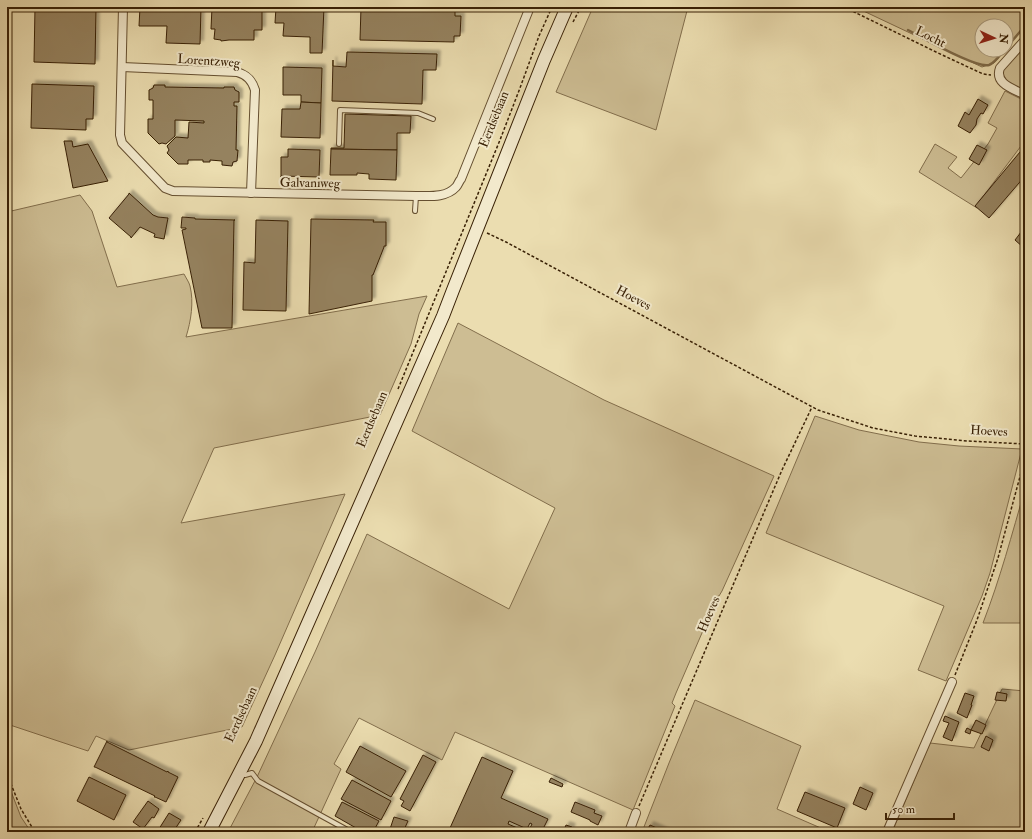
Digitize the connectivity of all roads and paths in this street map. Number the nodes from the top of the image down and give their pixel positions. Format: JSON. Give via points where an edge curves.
{"nodes":[{"id":1,"x":123,"y":7,"type":"edge"},
{"id":2,"x":530,"y":7,"type":"edge"},
{"id":3,"x":552,"y":7,"type":"edge"},
{"id":4,"x":567,"y":7,"type":"edge"},
{"id":5,"x":844,"y":7,"type":"edge"},
{"id":6,"x":1025,"y":40,"type":"edge"},
{"id":7,"x":122,"y":67,"type":"junction"},
{"id":8,"x":986,"y":74,"type":"dead end"},
{"id":9,"x":1025,"y":95,"type":"edge"},
{"id":10,"x":432,"y":119,"type":"dead end"},
{"id":11,"x":339,"y":144,"type":"dead end"},
{"id":12,"x":251,"y":193,"type":"junction"},
{"id":13,"x":416,"y":196,"type":"junction"},
{"id":14,"x":415,"y":211,"type":"dead end"},
{"id":15,"x":486,"y":233,"type":"dead end"},
{"id":16,"x":397,"y":392,"type":"dead end"},
{"id":17,"x":812,"y":407,"type":"junction"},
{"id":18,"x":1025,"y":444,"type":"edge"},
{"id":19,"x":1025,"y":458,"type":"edge"},
{"id":20,"x":952,"y":682,"type":"joint"},
{"id":21,"x":240,"y":772,"type":"junction"},
{"id":22,"x":7,"y":774,"type":"edge"},
{"id":23,"x":636,"y":813,"type":"joint"},
{"id":24,"x":205,"y":816,"type":"dead end"},
{"id":25,"x":35,"y":832,"type":"edge"},
{"id":26,"x":195,"y":832,"type":"edge"},
{"id":27,"x":209,"y":832,"type":"edge"},
{"id":28,"x":351,"y":832,"type":"edge"},
{"id":29,"x":628,"y":832,"type":"edge"},
{"id":30,"x":887,"y":832,"type":"edge"}],
"edges":[{"from":1,"to":7,"type":"street","name":"Galvaniweg"},
{"from":2,"to":13,"type":"street","name":"Galvaniweg","via":[[461,179],[449,192]]},
{"from":3,"to":16,"type":"path","name":"Eerdsebaan"},
{"from":4,"to":21,"type":"main road","name":"Eerdsebaan","via":[[443,316],[256,741]]},
{"from":5,"to":8,"type":"path","name":"Locht"},
{"from":6,"to":9,"type":"street","via":[[1000,68],[999,74],[1004,84]]},
{"from":7,"to":12,"type":"street","name":"Galvaniweg","via":[[122,143],[165,188],[173,191]]},
{"from":7,"to":12,"type":"street","name":"Lorentzweg","via":[[237,72],[248,77],[254,90]]},
{"from":10,"to":11,"type":"lane","via":[[418,113],[340,110]]},
{"from":12,"to":13,"type":"street","name":"Galvaniweg"},
{"from":13,"to":14,"type":"lane"},
{"from":15,"to":17,"type":"path","name":"Hoeves"},
{"from":17,"to":18,"type":"path","name":"Hoeves","via":[[873,428],[915,436]]},
{"from":17,"to":23,"type":"path","name":"Hoeves","via":[[782,470]]},
{"from":19,"to":20,"type":"path","via":[[998,558]]},
{"from":20,"to":30,"type":"street"},
{"from":21,"to":27,"type":"main road","name":"Eerdsebaan"},
{"from":21,"to":28,"type":"lane","via":[[245,775],[252,773],[258,781]]},
{"from":22,"to":25,"type":"path","via":[[21,809]]},
{"from":23,"to":29,"type":"street"},
{"from":24,"to":26,"type":"path"}]}
